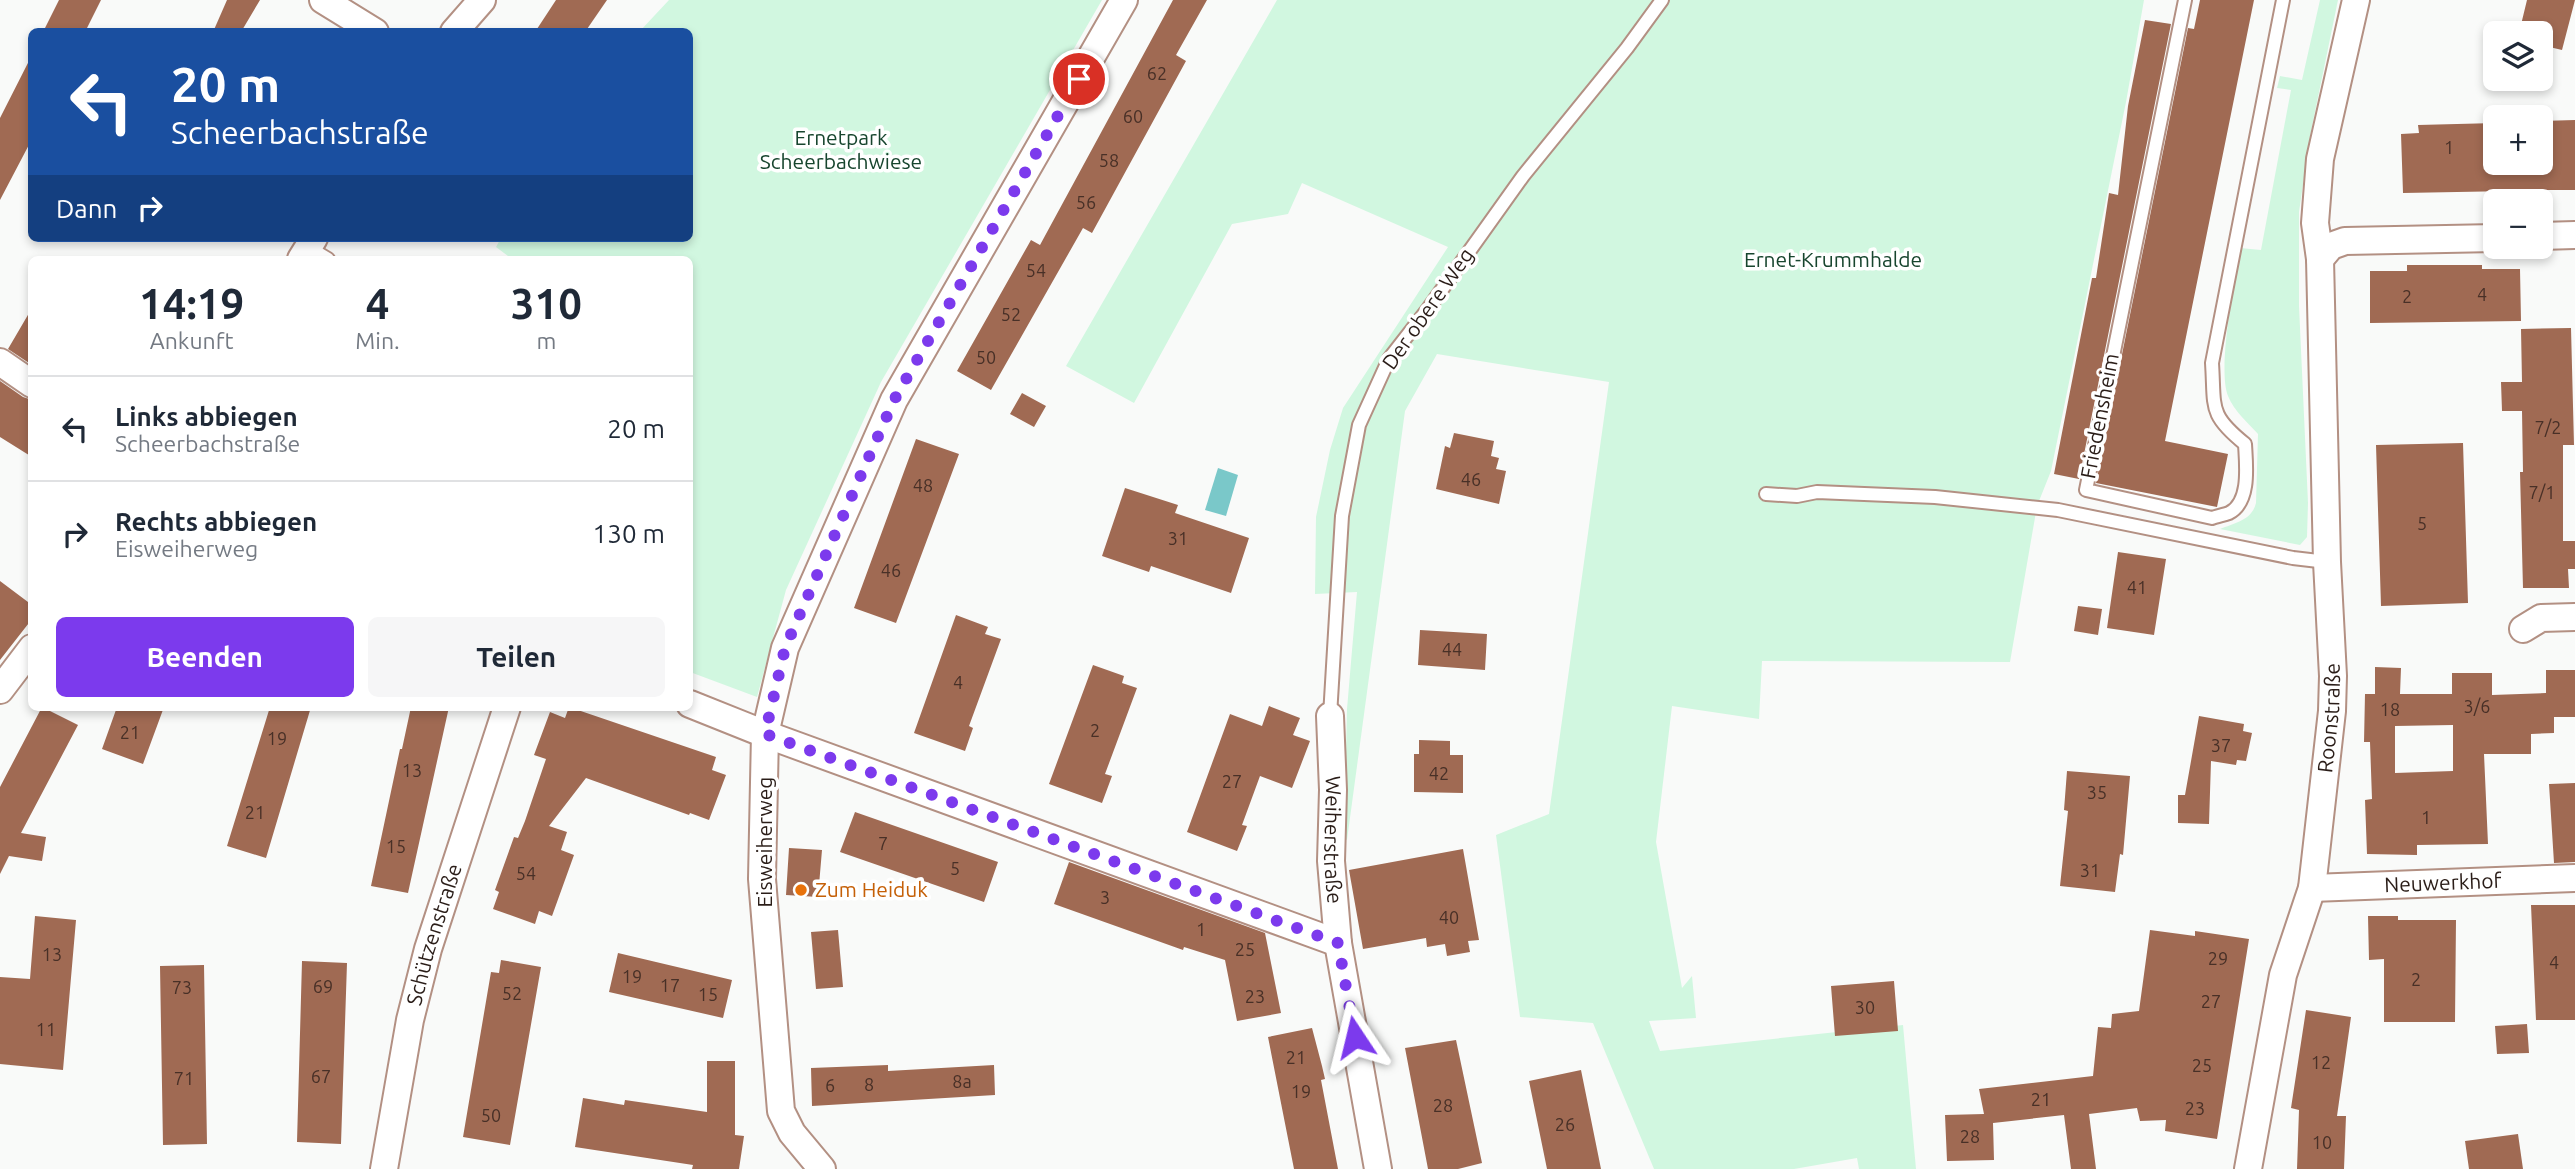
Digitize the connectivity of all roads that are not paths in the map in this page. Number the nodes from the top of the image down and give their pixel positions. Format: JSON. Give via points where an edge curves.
{"nodes":[{"id":1,"x":323,"y":0,"type":"edge"},
{"id":2,"x":482,"y":0,"type":"edge"},
{"id":3,"x":1124,"y":0,"type":"edge"},
{"id":4,"x":1662,"y":0,"type":"edge"},
{"id":5,"x":2185,"y":0,"type":"edge"},
{"id":6,"x":2283,"y":0,"type":"edge"},
{"id":7,"x":2356,"y":0,"type":"edge"},
{"id":8,"x":368,"y":28,"type":"edge"},
{"id":9,"x":458,"y":28,"type":"edge"},
{"id":10,"x":2575,"y":235,"type":"edge"},
{"id":11,"x":2553,"y":236,"type":"edge"},
{"id":12,"x":2483,"y":238,"type":"edge"},
{"id":13,"x":2320,"y":259,"type":"junction"},
{"id":14,"x":0,"y":362,"type":"edge"},
{"id":15,"x":28,"y":381,"type":"edge"},
{"id":16,"x":1766,"y":494,"type":"dead end"},
{"id":17,"x":2327,"y":562,"type":"junction"},
{"id":18,"x":2575,"y":617,"type":"edge"},
{"id":19,"x":2523,"y":629,"type":"dead end"},
{"id":20,"x":28,"y":653,"type":"edge"},
{"id":21,"x":0,"y":691,"type":"edge"},
{"id":22,"x":693,"y":705,"type":"edge"},
{"id":23,"x":506,"y":711,"type":"edge"},
{"id":24,"x":1330,"y":716,"type":"joint"},
{"id":25,"x":765,"y":734,"type":"junction"},
{"id":26,"x":2575,"y":878,"type":"edge"},
{"id":27,"x":2312,"y":888,"type":"junction"},
{"id":28,"x":1338,"y":943,"type":"junction"},
{"id":29,"x":384,"y":1169,"type":"edge"},
{"id":30,"x":822,"y":1169,"type":"edge"},
{"id":31,"x":1378,"y":1169,"type":"edge"},
{"id":32,"x":2248,"y":1169,"type":"edge"}],
"edges":[{"from":1,"to":8,"type":"street"},
{"from":2,"to":9,"type":"street"},
{"from":3,"to":25,"type":"street","name":"Eisweiherweg","via":[[894,400],[785,648]]},
{"from":4,"to":24,"type":"lane","name":"Der obere Weg","via":[[1523,176],[1389,359],[1359,425],[1342,516]]},
{"from":5,"to":6,"type":"lane","name":"Friedensheim","via":[[2085,489],[2212,518],[2231,512],[2243,495],[2245,444],[2215,413],[2212,363]]},
{"from":7,"to":13,"type":"street","via":[[2320,159],[2315,223]]},
{"from":10,"to":11,"type":"street"},
{"from":12,"to":13,"type":"street","via":[[2345,241],[2331,246]]},
{"from":13,"to":17,"type":"street","name":"Roonstraße"},
{"from":14,"to":15,"type":"street"},
{"from":16,"to":17,"type":"lane","via":[[1935,497],[2058,510]]},
{"from":17,"to":27,"type":"street","name":"Roonstraße","via":[[2332,711]]},
{"from":18,"to":19,"type":"street","via":[[2541,618]]},
{"from":20,"to":21,"type":"street"},
{"from":22,"to":25,"type":"street"},
{"from":23,"to":29,"type":"street","name":"Schützenstraße","via":[[428,949],[410,1020]]},
{"from":24,"to":28,"type":"street","name":"Weiherstraße","via":[[1331,861]]},
{"from":25,"to":28,"type":"street"},
{"from":25,"to":30,"type":"street","name":"Eisweiherweg","via":[[762,880],[781,1111],[792,1133]]},
{"from":26,"to":27,"type":"street","name":"Neuwerkhof"},
{"from":27,"to":32,"type":"street","name":"Roonstraße","via":[[2283,975]]},
{"from":28,"to":31,"type":"street","name":"Weiherstraße"}]}
